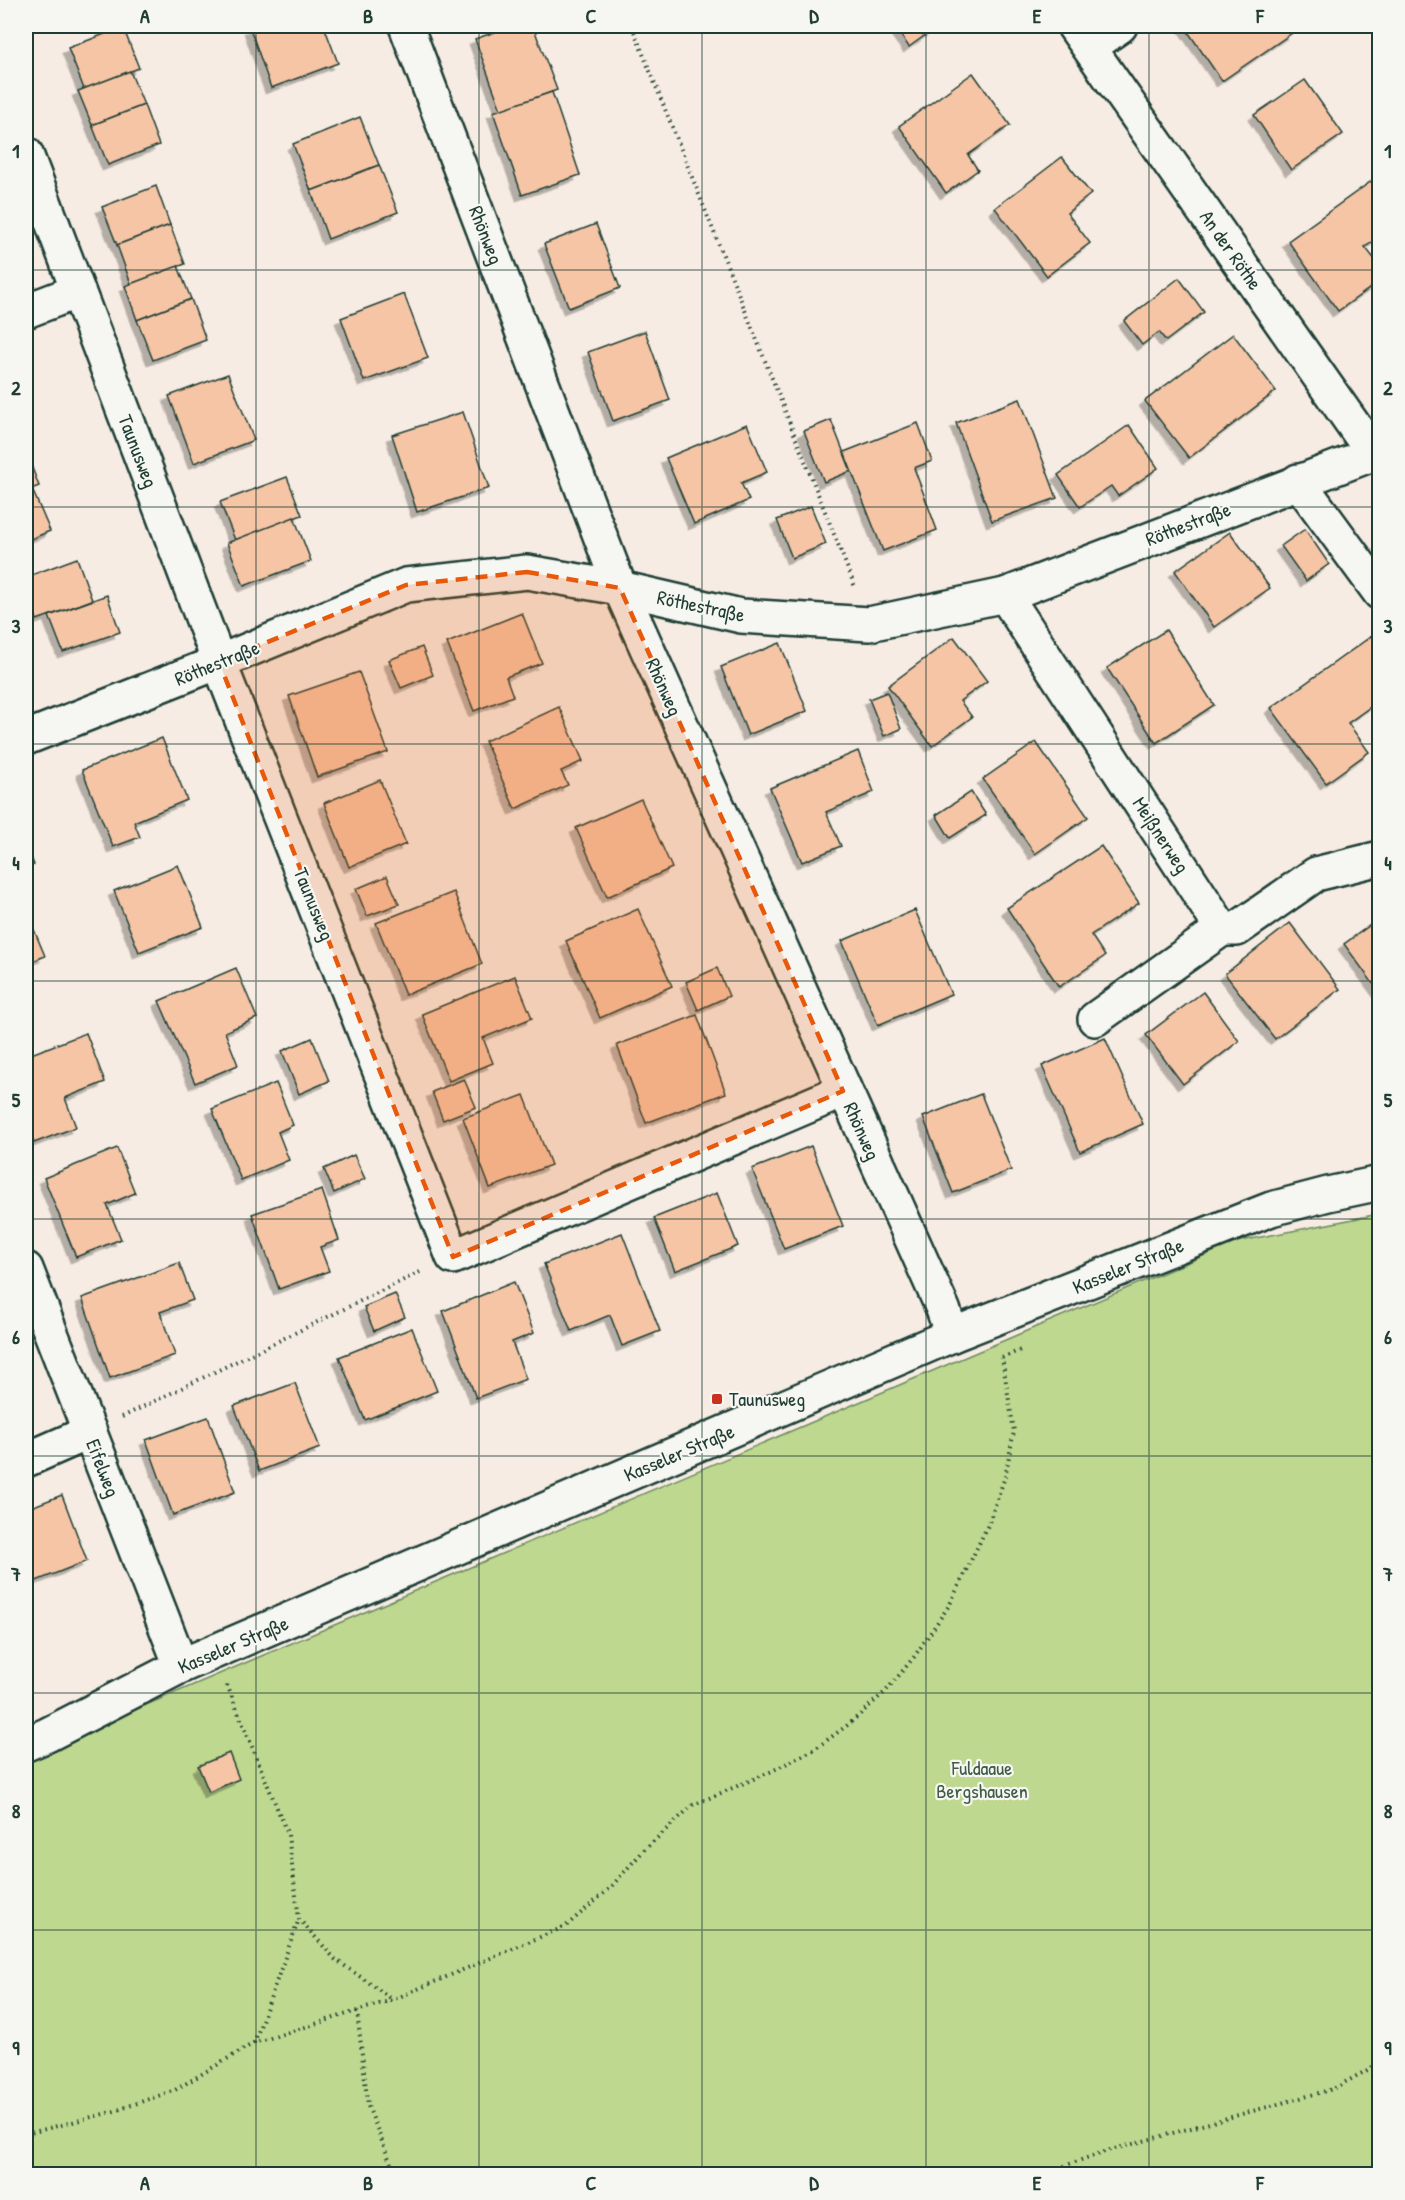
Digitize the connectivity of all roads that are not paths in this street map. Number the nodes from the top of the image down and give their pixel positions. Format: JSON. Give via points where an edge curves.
{"nodes":[{"id":1,"x":406,"y":26,"type":"edge"},
{"id":2,"x":1120,"y":26,"type":"edge"},
{"id":3,"x":1082,"y":36,"type":"edge"},
{"id":4,"x":26,"y":154,"type":"edge"},
{"id":5,"x":74,"y":282,"type":"junction"},
{"id":6,"x":26,"y":290,"type":"edge"},
{"id":7,"x":26,"y":311,"type":"edge"},
{"id":8,"x":1376,"y":452,"type":"edge"},
{"id":9,"x":1298,"y":482,"type":"junction"},
{"id":10,"x":620,"y":588,"type":"junction"},
{"id":11,"x":1380,"y":593,"type":"edge"},
{"id":12,"x":1005,"y":595,"type":"junction"},
{"id":13,"x":219,"y":662,"type":"junction"},
{"id":14,"x":26,"y":738,"type":"edge"},
{"id":15,"x":1378,"y":858,"type":"edge"},
{"id":16,"x":1222,"y":928,"type":"junction"},
{"id":17,"x":1095,"y":1019,"type":"dead end"},
{"id":18,"x":843,"y":1091,"type":"junction"},
{"id":19,"x":1380,"y":1183,"type":"edge"},
{"id":20,"x":26,"y":1269,"type":"edge"},
{"id":21,"x":952,"y":1335,"type":"junction"},
{"id":22,"x":90,"y":1432,"type":"junction"},
{"id":23,"x":26,"y":1460,"type":"edge"},
{"id":24,"x":182,"y":1666,"type":"junction"},
{"id":25,"x":26,"y":1744,"type":"edge"}],
"edges":[{"from":1,"to":10,"type":"street","name":"Rhönweg"},
{"from":2,"to":3,"type":"street","name":"An der Röthe"},
{"from":3,"to":8,"type":"street","name":"An der Röthe"},
{"from":4,"to":5,"type":"street","name":"Taunusweg"},
{"from":5,"to":6,"type":"street"},
{"from":5,"to":7,"type":"street"},
{"from":5,"to":13,"type":"street","name":"Taunusweg"},
{"from":8,"to":9,"type":"street","name":"Röthestraße"},
{"from":9,"to":11,"type":"street"},
{"from":9,"to":12,"type":"street","name":"Röthestraße"},
{"from":10,"to":12,"type":"street","name":"Röthestraße","via":[[741,616],[869,624]]},
{"from":10,"to":13,"type":"street","name":"Röthestraße","via":[[527,572],[406,585]]},
{"from":10,"to":18,"type":"street","name":"Rhönweg"},
{"from":12,"to":16,"type":"street","name":"Meißnerweg"},
{"from":13,"to":14,"type":"street","name":"Röthestraße"},
{"from":13,"to":18,"type":"street","name":"Taunusweg","via":[[453,1257]]},
{"from":15,"to":16,"type":"street","via":[[1317,874],[1237,929]]},
{"from":16,"to":17,"type":"street"},
{"from":18,"to":21,"type":"street","name":"Rhönweg"},
{"from":19,"to":21,"type":"street","name":"Kasseler Straße","via":[[1271,1209]]},
{"from":20,"to":22,"type":"street","name":"Eifelweg"},
{"from":21,"to":24,"type":"street","name":"Kasseler Straße"},
{"from":22,"to":23,"type":"street"},
{"from":22,"to":24,"type":"street","name":"Eifelweg"},
{"from":24,"to":25,"type":"street","name":"Kasseler Straße"}]}
